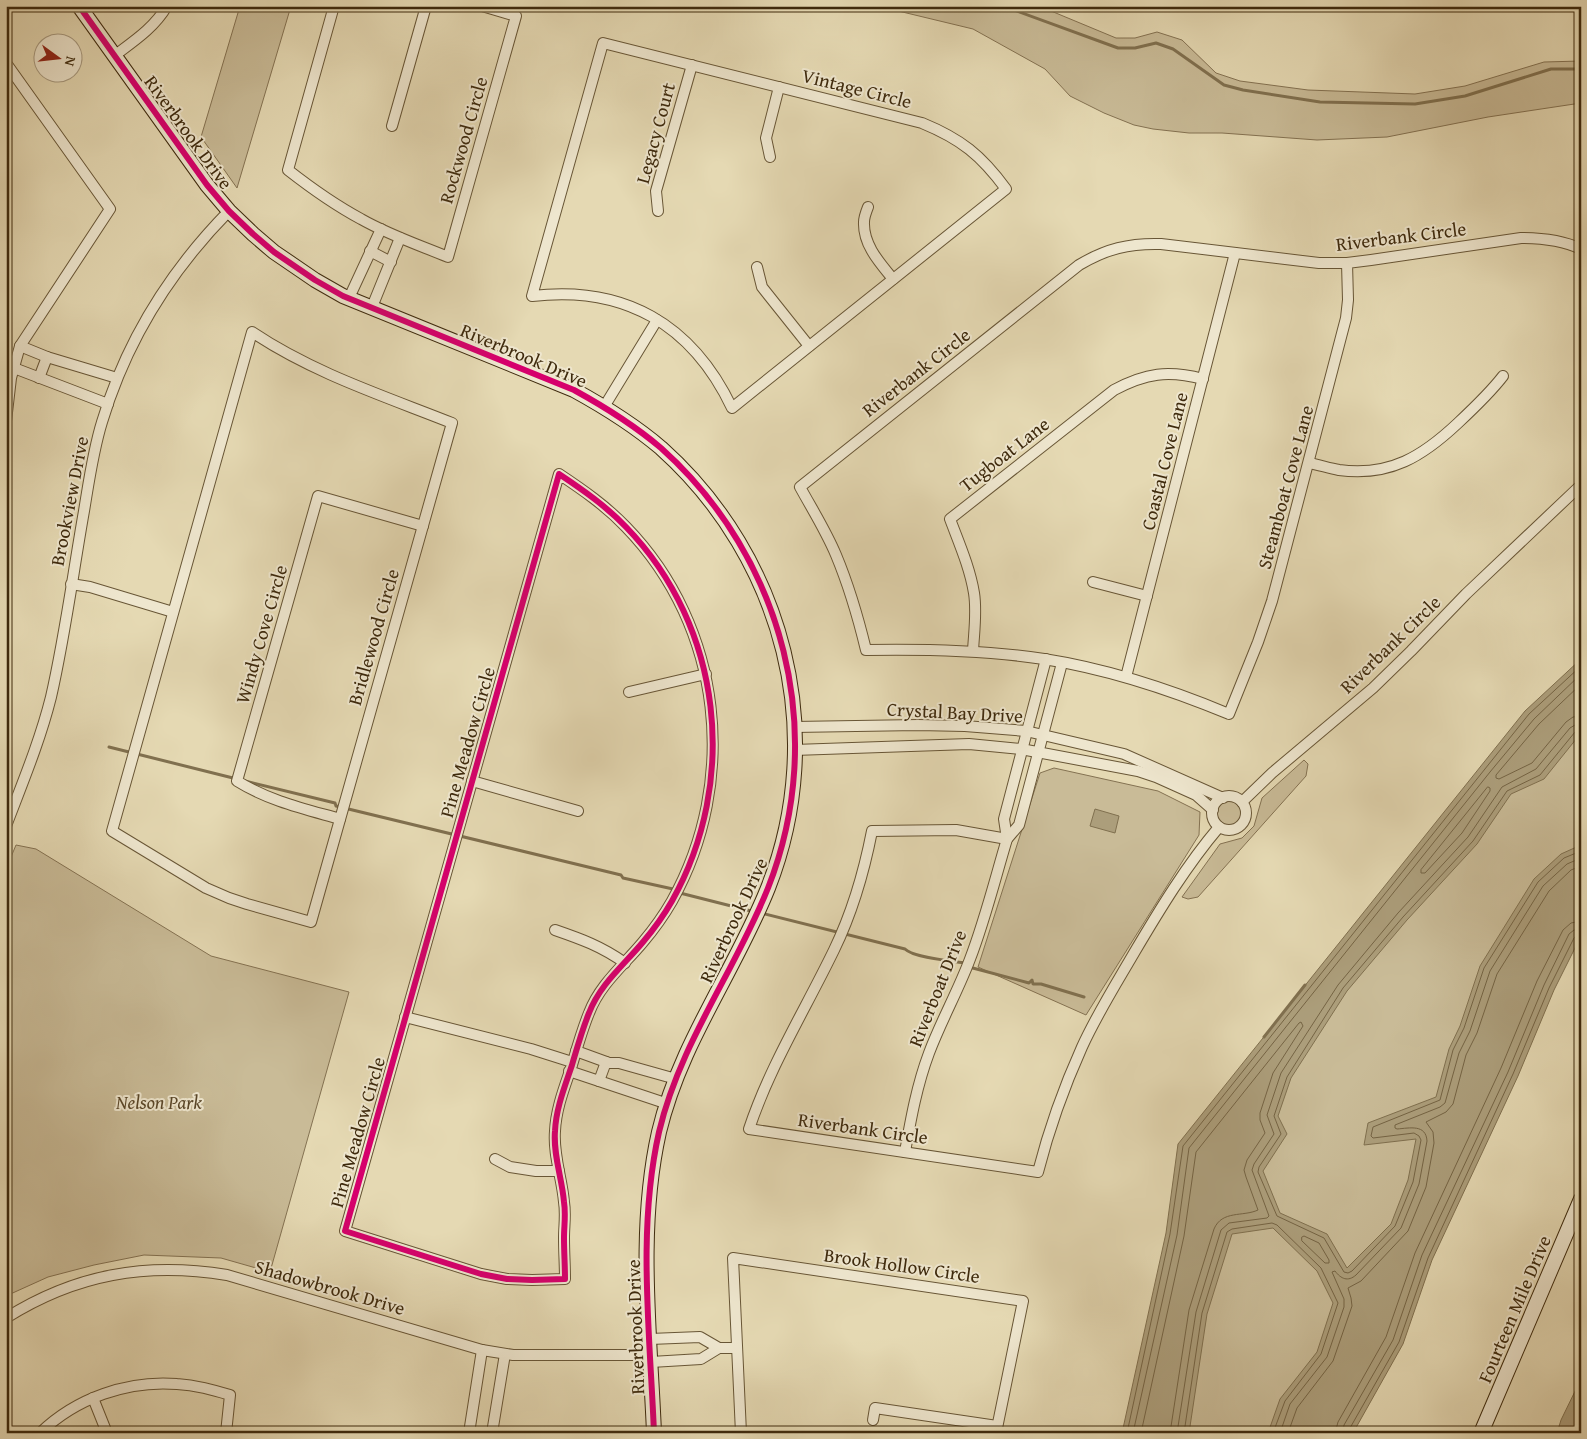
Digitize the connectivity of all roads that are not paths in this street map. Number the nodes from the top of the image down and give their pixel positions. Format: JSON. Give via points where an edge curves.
{"nodes":[{"id":1,"x":79,"y":6,"type":"edge"},
{"id":2,"x":167,"y":6,"type":"edge"},
{"id":3,"x":334,"y":6,"type":"edge"},
{"id":4,"x":426,"y":6,"type":"edge"},
{"id":5,"x":482,"y":6,"type":"edge"},
{"id":6,"x":114,"y":56,"type":"junction"},
{"id":7,"x":6,"y":63,"type":"edge"},
{"id":8,"x":692,"y":65,"type":"junction"},
{"id":9,"x":779,"y":87,"type":"junction"},
{"id":10,"x":392,"y":126,"type":"dead end"},
{"id":11,"x":770,"y":157,"type":"dead end"},
{"id":12,"x":868,"y":207,"type":"dead end"},
{"id":13,"x":229,"y":211,"type":"junction"},
{"id":14,"x":658,"y":211,"type":"dead end"},
{"id":15,"x":381,"y":229,"type":"junction"},
{"id":16,"x":400,"y":238,"type":"junction"},
{"id":17,"x":1581,"y":249,"type":"edge"},
{"id":18,"x":370,"y":251,"type":"junction"},
{"id":19,"x":1235,"y":253,"type":"junction"},
{"id":20,"x":391,"y":262,"type":"junction"},
{"id":21,"x":1347,"y":263,"type":"junction"},
{"id":22,"x":757,"y":268,"type":"dead end"},
{"id":23,"x":893,"y":279,"type":"junction"},
{"id":24,"x":349,"y":298,"type":"junction"},
{"id":25,"x":372,"y":307,"type":"junction"},
{"id":26,"x":657,"y":320,"type":"junction"},
{"id":27,"x":20,"y":346,"type":"junction"},
{"id":28,"x":809,"y":346,"type":"junction"},
{"id":29,"x":47,"y":356,"type":"junction"},
{"id":30,"x":14,"y":368,"type":"junction"},
{"id":31,"x":1503,"y":376,"type":"dead end"},
{"id":32,"x":40,"y":378,"type":"junction"},
{"id":33,"x":117,"y":378,"type":"junction"},
{"id":34,"x":1203,"y":379,"type":"junction"},
{"id":35,"x":108,"y":404,"type":"junction"},
{"id":36,"x":604,"y":407,"type":"junction"},
{"id":37,"x":6,"y":421,"type":"edge"},
{"id":38,"x":1309,"y":463,"type":"junction"},
{"id":39,"x":1581,"y":485,"type":"edge"},
{"id":40,"x":423,"y":526,"type":"junction"},
{"id":41,"x":1094,"y":582,"type":"dead end"},
{"id":42,"x":71,"y":584,"type":"junction"},
{"id":43,"x":1147,"y":596,"type":"junction"},
{"id":44,"x":173,"y":612,"type":"junction"},
{"id":45,"x":973,"y":651,"type":"junction"},
{"id":46,"x":1046,"y":659,"type":"junction"},
{"id":47,"x":1062,"y":663,"type":"junction"},
{"id":48,"x":706,"y":674,"type":"junction"},
{"id":49,"x":1126,"y":677,"type":"junction"},
{"id":50,"x":629,"y":692,"type":"dead end"},
{"id":51,"x":1229,"y":714,"type":"joint"},
{"id":52,"x":794,"y":727,"type":"junction"},
{"id":53,"x":1026,"y":732,"type":"junction"},
{"id":54,"x":1043,"y":735,"type":"junction"},
{"id":55,"x":1021,"y":749,"type":"junction"},
{"id":56,"x":794,"y":750,"type":"junction"},
{"id":57,"x":1038,"y":753,"type":"junction"},
{"id":58,"x":472,"y":781,"type":"junction"},
{"id":59,"x":1223,"y":798,"type":"junction"},
{"id":60,"x":1242,"y":802,"type":"junction"},
{"id":61,"x":1213,"y":810,"type":"junction"},
{"id":62,"x":578,"y":811,"type":"dead end"},
{"id":63,"x":340,"y":819,"type":"junction"},
{"id":64,"x":6,"y":826,"type":"edge"},
{"id":65,"x":1219,"y":827,"type":"junction"},
{"id":66,"x":1007,"y":839,"type":"junction"},
{"id":67,"x":555,"y":930,"type":"dead end"},
{"id":68,"x":625,"y":963,"type":"junction"},
{"id":69,"x":405,"y":1017,"type":"junction"},
{"id":70,"x":576,"y":1051,"type":"junction"},
{"id":71,"x":606,"y":1062,"type":"junction"},
{"id":72,"x":571,"y":1067,"type":"junction"},
{"id":73,"x":676,"y":1078,"type":"junction"},
{"id":74,"x":599,"y":1081,"type":"junction"},
{"id":75,"x":668,"y":1104,"type":"junction"},
{"id":76,"x":905,"y":1152,"type":"junction"},
{"id":77,"x":495,"y":1159,"type":"dead end"},
{"id":78,"x":559,"y":1171,"type":"junction"},
{"id":79,"x":1581,"y":1199,"type":"edge"},
{"id":80,"x":6,"y":1318,"type":"edge"},
{"id":81,"x":650,"y":1339,"type":"junction"},
{"id":82,"x":718,"y":1348,"type":"junction"},
{"id":83,"x":737,"y":1348,"type":"junction"},
{"id":84,"x":482,"y":1350,"type":"junction"},
{"id":85,"x":505,"y":1354,"type":"junction"},
{"id":86,"x":651,"y":1358,"type":"junction"},
{"id":87,"x":93,"y":1398,"type":"junction"},
{"id":88,"x":873,"y":1420,"type":"dead end"},
{"id":89,"x":996,"y":1430,"type":"edge"},
{"id":90,"x":40,"y":1433,"type":"edge"},
{"id":91,"x":107,"y":1433,"type":"edge"},
{"id":92,"x":226,"y":1433,"type":"edge"},
{"id":93,"x":344,"y":1433,"type":"edge"},
{"id":94,"x":348,"y":1433,"type":"edge"},
{"id":95,"x":468,"y":1433,"type":"edge"},
{"id":96,"x":492,"y":1433,"type":"edge"},
{"id":97,"x":654,"y":1433,"type":"edge"},
{"id":98,"x":741,"y":1433,"type":"edge"},
{"id":99,"x":1481,"y":1433,"type":"edge"}],
"edges":[{"from":1,"to":6,"type":"street","name":"Riverbrook Drive"},
{"from":2,"to":6,"type":"street","via":[[144,34]]},
{"from":3,"to":15,"type":"street","name":"Rockwood Circle","via":[[288,170],[332,202]]},
{"from":4,"to":10,"type":"street"},
{"from":5,"to":16,"type":"street","name":"Rockwood Circle","via":[[516,16],[448,257]]},
{"from":6,"to":13,"type":"street","name":"Riverbrook Drive"},
{"from":7,"to":27,"type":"street","via":[[110,209]]},
{"from":8,"to":9,"type":"street","name":"Vintage Circle"},
{"from":8,"to":14,"type":"street","name":"Legacy Court","via":[[656,191]]},
{"from":8,"to":26,"type":"street","name":"Vintage Circle","via":[[603,43],[532,296],[595,296],[637,309]]},
{"from":9,"to":11,"type":"street","via":[[766,138]]},
{"from":9,"to":23,"type":"street","name":"Vintage Circle","via":[[922,123],[942,131],[978,155],[1006,189]]},
{"from":12,"to":23,"type":"street","via":[[864,221],[865,238]]},
{"from":13,"to":24,"type":"street","name":"Riverbrook Drive","via":[[294,267]]},
{"from":13,"to":33,"type":"street","name":"Brookview Drive","via":[[167,284]]},
{"from":15,"to":16,"type":"street","name":"Rockwood Circle"},
{"from":15,"to":18,"type":"street"},
{"from":16,"to":20,"type":"street"},
{"from":17,"to":21,"type":"street","name":"Riverbank Circle","via":[[1558,241],[1521,238]]},
{"from":18,"to":20,"type":"street"},
{"from":18,"to":24,"type":"street"},
{"from":19,"to":21,"type":"street","name":"Riverbank Circle"},
{"from":19,"to":34,"type":"street","name":"Coastal Cove Lane"},
{"from":19,"to":45,"type":"street","name":"Riverbank Circle","via":[[1144,244],[1128,245],[1093,257],[800,487],[848,584],[866,650]]},
{"from":20,"to":25,"type":"street"},
{"from":21,"to":38,"type":"street","name":"Steamboat Cove Lane","via":[[1346,318]]},
{"from":22,"to":28,"type":"street","via":[[762,286]]},
{"from":23,"to":28,"type":"street","name":"Vintage Circle"},
{"from":24,"to":25,"type":"street","name":"Riverbrook Drive"},
{"from":25,"to":36,"type":"street","name":"Riverbrook Drive","via":[[545,377]]},
{"from":26,"to":28,"type":"street","name":"Vintage Circle","via":[[694,350],[711,370],[732,408]]},
{"from":26,"to":36,"type":"street"},
{"from":27,"to":29,"type":"street"},
{"from":27,"to":30,"type":"street"},
{"from":29,"to":32,"type":"street"},
{"from":29,"to":33,"type":"street"},
{"from":30,"to":32,"type":"street"},
{"from":30,"to":37,"type":"street"},
{"from":31,"to":38,"type":"street","via":[[1491,392],[1440,440],[1410,460],[1356,471]]},
{"from":32,"to":35,"type":"street"},
{"from":33,"to":35,"type":"street","name":"Brookview Drive"},
{"from":34,"to":43,"type":"street","name":"Coastal Cove Lane"},
{"from":34,"to":45,"type":"street","name":"Tugboat Lane","via":[[1163,373],[1130,381],[1114,390],[950,520],[974,594]]},
{"from":35,"to":42,"type":"street","name":"Brookview Drive","via":[[92,460]]},
{"from":36,"to":52,"type":"street","name":"Riverbrook Drive","via":[[632,425],[684,470],[737,538],[768,600],[779,632],[792,693]]},
{"from":38,"to":51,"type":"street","name":"Steamboat Cove Lane","via":[[1272,602]]},
{"from":39,"to":60,"type":"street","name":"Riverbank Circle","via":[[1372,688],[1272,772]]},
{"from":40,"to":44,"type":"street","name":"Bridlewood Circle","via":[[452,423],[322,371],[252,332]]},
{"from":40,"to":63,"type":"street","name":"Bridlewood Circle"},
{"from":40,"to":63,"type":"street","name":"Windy Cove Circle","via":[[318,496],[237,781],[270,799]]},
{"from":41,"to":43,"type":"street"},
{"from":42,"to":44,"type":"street"},
{"from":42,"to":64,"type":"street","name":"Brookview Drive","via":[[50,699]]},
{"from":43,"to":49,"type":"street","name":"Coastal Cove Lane"},
{"from":44,"to":63,"type":"street","name":"Bridlewood Circle","via":[[112,831],[206,888],[247,904],[311,922]]},
{"from":45,"to":46,"type":"street","name":"Riverbank Circle"},
{"from":46,"to":47,"type":"street","name":"Riverbank Circle"},
{"from":46,"to":53,"type":"street"},
{"from":47,"to":49,"type":"street","name":"Riverbank Circle"},
{"from":47,"to":54,"type":"street"},
{"from":48,"to":50,"type":"street"},
{"from":48,"to":58,"type":"street","name":"Pine Meadow Circle","via":[[692,629],[667,580],[648,553],[607,509],[559,474]]},
{"from":48,"to":68,"type":"street","name":"Pine Meadow Circle","via":[[714,745],[703,826],[688,869],[671,901]]},
{"from":49,"to":51,"type":"street","name":"Riverbank Circle"},
{"from":52,"to":53,"type":"street","name":"Crystal Bay Drive","via":[[918,724]]},
{"from":52,"to":56,"type":"street","name":"Riverbrook Drive"},
{"from":53,"to":54,"type":"street","name":"Crystal Bay Drive"},
{"from":53,"to":55,"type":"street"},
{"from":54,"to":57,"type":"street"},
{"from":54,"to":59,"type":"street","name":"Crystal Bay Drive","via":[[1124,754]]},
{"from":55,"to":56,"type":"street","name":"Crystal Bay Drive","via":[[969,744]]},
{"from":55,"to":57,"type":"street","name":"Crystal Bay Drive"},
{"from":55,"to":66,"type":"street","via":[[1004,819]]},
{"from":56,"to":73,"type":"street","name":"Riverbrook Drive","via":[[787,820],[768,889]]},
{"from":57,"to":61,"type":"street","name":"Crystal Bay Drive","via":[[1138,771],[1196,794]]},
{"from":57,"to":66,"type":"street","via":[[1019,825]]},
{"from":58,"to":62,"type":"street"},
{"from":58,"to":69,"type":"street","name":"Pine Meadow Circle"},
{"from":59,"to":60,"type":"street","via":[[1233,797]]},
{"from":59,"to":61,"type":"street","via":[[1218,800]]},
{"from":60,"to":65,"type":"street","via":[[1246,817],[1241,826],[1231,830]]},
{"from":61,"to":65,"type":"street"},
{"from":65,"to":76,"type":"street","name":"Riverbank Circle","via":[[1159,910],[1082,1046],[1066,1083],[1038,1172]]},
{"from":66,"to":76,"type":"street","name":"Riverboat Drive","via":[[971,956],[919,1081]]},
{"from":66,"to":76,"type":"street","name":"Riverbank Circle","via":[[956,830],[872,831],[848,916],[758,1101],[749,1129]]},
{"from":67,"to":68,"type":"street","via":[[592,943]]},
{"from":68,"to":70,"type":"street","name":"Pine Meadow Circle","via":[[598,995]]},
{"from":69,"to":72,"type":"street","via":[[530,1049]]},
{"from":69,"to":78,"type":"street","name":"Pine Meadow Circle","via":[[345,1231],[481,1274],[507,1279],[565,1279],[565,1205]]},
{"from":70,"to":71,"type":"street"},
{"from":70,"to":72,"type":"street","name":"Pine Meadow Circle"},
{"from":71,"to":73,"type":"street"},
{"from":71,"to":74,"type":"street"},
{"from":72,"to":74,"type":"street"},
{"from":72,"to":78,"type":"street","name":"Pine Meadow Circle","via":[[557,1114],[555,1150]]},
{"from":73,"to":75,"type":"street","name":"Riverbrook Drive"},
{"from":74,"to":75,"type":"street"},
{"from":75,"to":81,"type":"street","name":"Riverbrook Drive","via":[[653,1163],[648,1204]]},
{"from":77,"to":78,"type":"street","via":[[510,1167]]},
{"from":79,"to":99,"type":"street","name":"Fourteen Mile Drive"},
{"from":80,"to":84,"type":"street","name":"Shadowbrook Drive","via":[[64,1288],[90,1280],[144,1270],[200,1270],[227,1274]]},
{"from":81,"to":82,"type":"street","via":[[700,1337]]},
{"from":81,"to":86,"type":"street","name":"Riverbrook Drive"},
{"from":82,"to":83,"type":"street"},
{"from":82,"to":86,"type":"street","via":[[701,1359]]},
{"from":83,"to":89,"type":"street","name":"Brook Hollow Circle","via":[[733,1258],[1023,1301]]},
{"from":83,"to":98,"type":"street","name":"Brook Hollow Circle"},
{"from":84,"to":85,"type":"street","name":"Shadowbrook Drive"},
{"from":84,"to":95,"type":"street"},
{"from":85,"to":86,"type":"street","name":"Shadowbrook Drive"},
{"from":85,"to":96,"type":"street"},
{"from":86,"to":97,"type":"street","name":"Riverbrook Drive"},
{"from":87,"to":90,"type":"street","via":[[62,1414]]},
{"from":87,"to":91,"type":"street"},
{"from":87,"to":92,"type":"street","via":[[127,1387],[155,1384],[200,1387],[230,1395]]},
{"from":88,"to":89,"type":"street","via":[[875,1408]]},
{"from":93,"to":94,"type":"street"}]}
